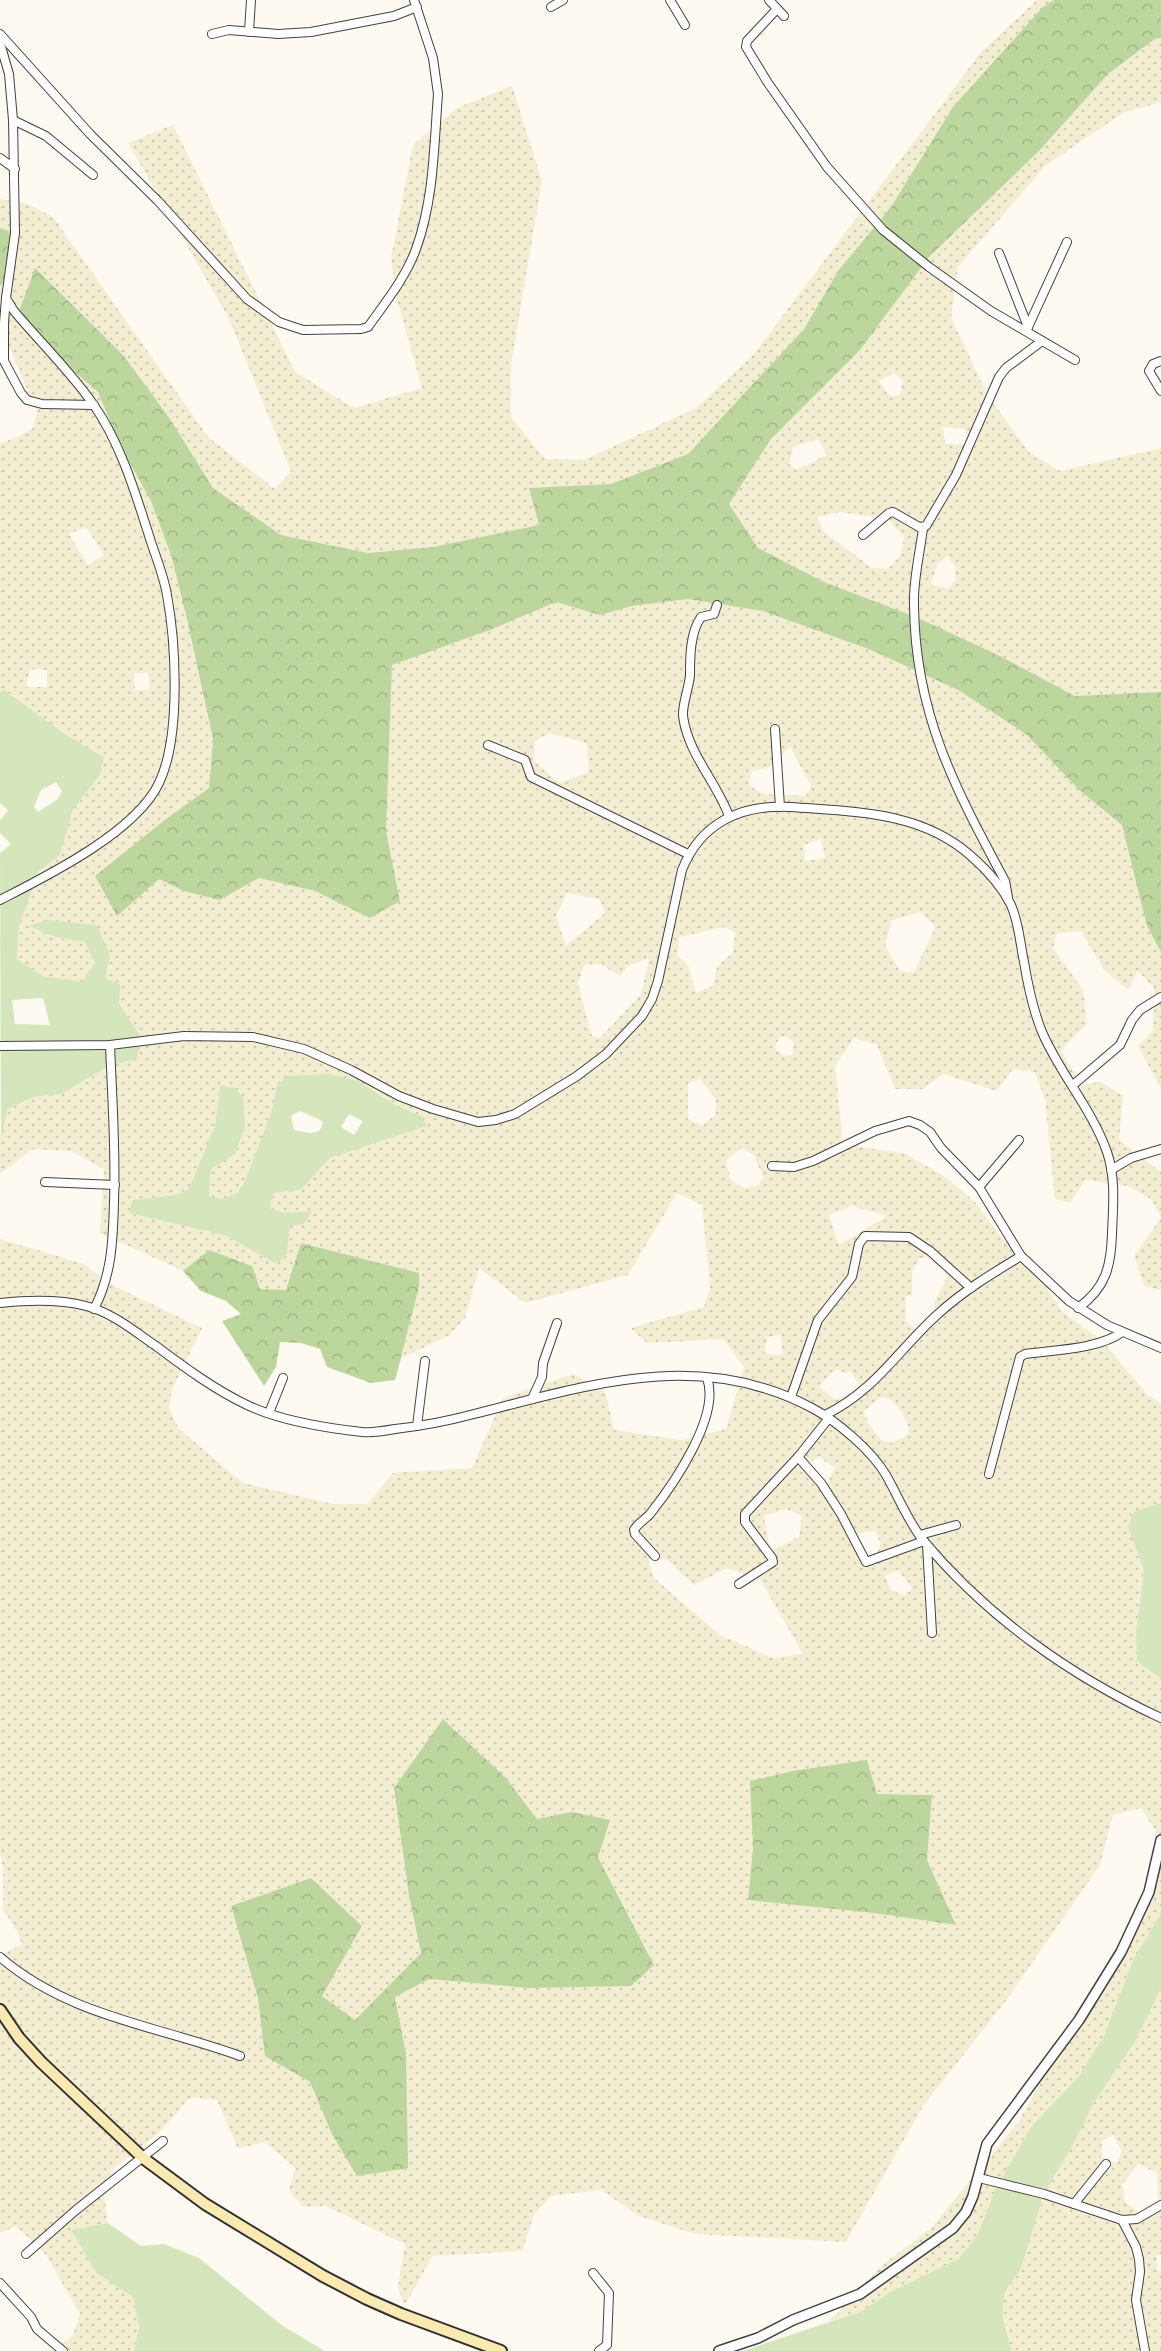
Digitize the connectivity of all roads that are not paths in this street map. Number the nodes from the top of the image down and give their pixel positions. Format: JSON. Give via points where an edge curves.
{"nodes":[{"id":1,"x":251,"y":0,"type":"edge"},
{"id":2,"x":562,"y":0,"type":"edge"},
{"id":3,"x":670,"y":0,"type":"edge"},
{"id":4,"x":769,"y":0,"type":"edge"},
{"id":5,"x":415,"y":4,"type":"edge"},
{"id":6,"x":551,"y":7,"type":"dead end"},
{"id":7,"x":777,"y":9,"type":"junction"},
{"id":8,"x":784,"y":16,"type":"dead end"},
{"id":9,"x":685,"y":25,"type":"dead end"},
{"id":10,"x":249,"y":32,"type":"junction"},
{"id":11,"x":0,"y":34,"type":"edge"},
{"id":12,"x":212,"y":34,"type":"dead end"},
{"id":13,"x":0,"y":44,"type":"edge"},
{"id":14,"x":14,"y":120,"type":"junction"},
{"id":15,"x":0,"y":158,"type":"edge"},
{"id":16,"x":15,"y":169,"type":"junction"},
{"id":17,"x":93,"y":175,"type":"dead end"},
{"id":18,"x":1067,"y":242,"type":"dead end"},
{"id":19,"x":999,"y":253,"type":"dead end"},
{"id":20,"x":6,"y":298,"type":"junction"},
{"id":21,"x":1030,"y":330,"type":"junction"},
{"id":22,"x":1041,"y":341,"type":"junction"},
{"id":23,"x":2,"y":355,"type":"edge"},
{"id":24,"x":1075,"y":360,"type":"dead end"},
{"id":25,"x":1161,"y":361,"type":"edge"},
{"id":26,"x":1161,"y":391,"type":"edge"},
{"id":27,"x":94,"y":405,"type":"junction"},
{"id":28,"x":923,"y":528,"type":"junction"},
{"id":29,"x":863,"y":535,"type":"dead end"},
{"id":30,"x":717,"y":605,"type":"dead end"},
{"id":31,"x":775,"y":729,"type":"dead end"},
{"id":32,"x":488,"y":745,"type":"dead end"},
{"id":33,"x":780,"y":807,"type":"junction"},
{"id":34,"x":729,"y":816,"type":"junction"},
{"id":35,"x":688,"y":854,"type":"junction"},
{"id":36,"x":1008,"y":899,"type":"junction"},
{"id":37,"x":0,"y":900,"type":"edge"},
{"id":38,"x":1161,"y":997,"type":"edge"},
{"id":39,"x":110,"y":1045,"type":"junction"},
{"id":40,"x":0,"y":1046,"type":"edge"},
{"id":41,"x":1072,"y":1085,"type":"junction"},
{"id":42,"x":1019,"y":1140,"type":"dead end"},
{"id":43,"x":1161,"y":1149,"type":"edge"},
{"id":44,"x":771,"y":1166,"type":"dead end"},
{"id":45,"x":1111,"y":1170,"type":"junction"},
{"id":46,"x":45,"y":1182,"type":"dead end"},
{"id":47,"x":115,"y":1185,"type":"junction"},
{"id":48,"x":979,"y":1187,"type":"junction"},
{"id":49,"x":1021,"y":1256,"type":"junction"},
{"id":50,"x":971,"y":1288,"type":"junction"},
{"id":51,"x":1087,"y":1301,"type":"junction"},
{"id":52,"x":0,"y":1303,"type":"edge"},
{"id":53,"x":1078,"y":1308,"type":"junction"},
{"id":54,"x":94,"y":1309,"type":"junction"},
{"id":55,"x":1088,"y":1314,"type":"junction"},
{"id":56,"x":557,"y":1323,"type":"dead end"},
{"id":57,"x":1122,"y":1332,"type":"junction"},
{"id":58,"x":1161,"y":1348,"type":"edge"},
{"id":59,"x":425,"y":1360,"type":"dead end"},
{"id":60,"x":283,"y":1378,"type":"dead end"},
{"id":61,"x":707,"y":1378,"type":"junction"},
{"id":62,"x":791,"y":1397,"type":"junction"},
{"id":63,"x":532,"y":1399,"type":"junction"},
{"id":64,"x":269,"y":1413,"type":"junction"},
{"id":65,"x":827,"y":1417,"type":"junction"},
{"id":66,"x":417,"y":1426,"type":"junction"},
{"id":67,"x":798,"y":1457,"type":"junction"},
{"id":68,"x":989,"y":1474,"type":"dead end"},
{"id":69,"x":957,"y":1525,"type":"dead end"},
{"id":70,"x":923,"y":1540,"type":"junction"},
{"id":71,"x":655,"y":1556,"type":"dead end"},
{"id":72,"x":740,"y":1584,"type":"dead end"},
{"id":73,"x":932,"y":1633,"type":"dead end"},
{"id":74,"x":1161,"y":1718,"type":"edge"},
{"id":75,"x":1161,"y":1840,"type":"edge"},
{"id":76,"x":0,"y":1957,"type":"edge"},
{"id":77,"x":0,"y":2010,"type":"edge"},
{"id":78,"x":240,"y":2056,"type":"dead end"},
{"id":79,"x":163,"y":2141,"type":"dead end"},
{"id":80,"x":143,"y":2158,"type":"junction"},
{"id":81,"x":1107,"y":2164,"type":"dead end"},
{"id":82,"x":980,"y":2178,"type":"junction"},
{"id":83,"x":1074,"y":2204,"type":"junction"},
{"id":84,"x":1161,"y":2205,"type":"edge"},
{"id":85,"x":1122,"y":2220,"type":"junction"},
{"id":86,"x":26,"y":2254,"type":"dead end"},
{"id":87,"x":593,"y":2273,"type":"dead end"},
{"id":88,"x":0,"y":2283,"type":"edge"},
{"id":89,"x":63,"y":2351,"type":"edge"},
{"id":90,"x":501,"y":2351,"type":"edge"},
{"id":91,"x":599,"y":2351,"type":"edge"},
{"id":92,"x":719,"y":2351,"type":"edge"},
{"id":93,"x":1145,"y":2351,"type":"edge"}],
"edges":[{"from":1,"to":10,"type":"street"},
{"from":2,"to":6,"type":"street"},
{"from":3,"to":9,"type":"street"},
{"from":4,"to":7,"type":"street"},
{"from":5,"to":10,"type":"street","via":[[394,16],[332,29],[278,34]]},
{"from":5,"to":11,"type":"street","via":[[433,58],[438,94],[427,209],[416,250],[368,327],[341,330],[303,330],[279,322],[248,299]]},
{"from":7,"to":8,"type":"street"},
{"from":7,"to":21,"type":"street","via":[[746,46],[827,167],[901,246],[991,311]]},
{"from":10,"to":12,"type":"street","via":[[229,30]]},
{"from":13,"to":14,"type":"street","via":[[9,74]]},
{"from":14,"to":16,"type":"street"},
{"from":14,"to":17,"type":"street","via":[[46,136]]},
{"from":15,"to":16,"type":"street"},
{"from":16,"to":20,"type":"street","via":[[15,233]]},
{"from":18,"to":21,"type":"street"},
{"from":19,"to":21,"type":"street"},
{"from":20,"to":23,"type":"street"},
{"from":20,"to":27,"type":"street"},
{"from":21,"to":22,"type":"street"},
{"from":22,"to":24,"type":"street"},
{"from":22,"to":28,"type":"street","via":[[999,377],[956,475]]},
{"from":23,"to":27,"type":"street","via":[[27,400]]},
{"from":25,"to":26,"type":"street","via":[[1149,371]]},
{"from":27,"to":37,"type":"street","via":[[138,500],[166,591],[174,692],[168,756],[159,784],[123,826],[42,879]]},
{"from":28,"to":29,"type":"street","via":[[893,512]]},
{"from":28,"to":36,"type":"street","via":[[914,604],[923,692],[940,750],[1005,881]]},
{"from":30,"to":34,"type":"street","via":[[714,614],[701,617],[694,632],[683,715],[693,750],[718,789]]},
{"from":31,"to":33,"type":"street"},
{"from":32,"to":35,"type":"street","via":[[525,760],[531,777]]},
{"from":33,"to":34,"type":"street"},
{"from":33,"to":36,"type":"street","via":[[881,814],[929,828],[970,855]]},
{"from":34,"to":35,"type":"street","via":[[712,827]]},
{"from":35,"to":39,"type":"street","via":[[658,981],[642,1016],[606,1054],[577,1077],[515,1114],[478,1122],[434,1109],[304,1049],[263,1039],[184,1036]]},
{"from":36,"to":41,"type":"street","via":[[1017,922],[1039,1022]]},
{"from":38,"to":41,"type":"street","via":[[1140,1010],[1120,1044]]},
{"from":39,"to":40,"type":"street"},
{"from":39,"to":47,"type":"street"},
{"from":41,"to":45,"type":"street","via":[[1107,1152]]},
{"from":42,"to":48,"type":"street"},
{"from":43,"to":45,"type":"street","via":[[1131,1158]]},
{"from":44,"to":48,"type":"street","via":[[794,1167],[813,1161],[875,1131],[909,1121],[930,1132]]},
{"from":45,"to":51,"type":"street","via":[[1111,1263]]},
{"from":46,"to":47,"type":"street"},
{"from":47,"to":54,"type":"street","via":[[113,1244],[106,1283]]},
{"from":48,"to":49,"type":"street"},
{"from":49,"to":50,"type":"street"},
{"from":49,"to":53,"type":"street"},
{"from":50,"to":62,"type":"street","via":[[909,1237],[865,1236],[859,1244],[852,1278],[818,1320]]},
{"from":50,"to":65,"type":"street","via":[[937,1314],[872,1383]]},
{"from":51,"to":53,"type":"street"},
{"from":51,"to":55,"type":"street"},
{"from":52,"to":54,"type":"street","via":[[38,1301]]},
{"from":53,"to":55,"type":"street"},
{"from":54,"to":64,"type":"street","via":[[123,1323],[247,1405]]},
{"from":55,"to":57,"type":"street"},
{"from":56,"to":63,"type":"street"},
{"from":57,"to":58,"type":"street"},
{"from":57,"to":68,"type":"street","via":[[1090,1344],[1020,1357]]},
{"from":59,"to":66,"type":"street"},
{"from":60,"to":64,"type":"street"},
{"from":61,"to":62,"type":"street"},
{"from":61,"to":63,"type":"street","via":[[635,1377]]},
{"from":61,"to":71,"type":"street","via":[[708,1408],[688,1458],[634,1530]]},
{"from":62,"to":65,"type":"street"},
{"from":63,"to":66,"type":"street"},
{"from":64,"to":66,"type":"street","via":[[368,1433]]},
{"from":65,"to":67,"type":"street"},
{"from":65,"to":70,"type":"street","via":[[878,1463]]},
{"from":67,"to":70,"type":"street","via":[[841,1514],[866,1562]]},
{"from":67,"to":72,"type":"street","via":[[745,1514],[745,1522],[773,1562]]},
{"from":69,"to":70,"type":"street"},
{"from":70,"to":73,"type":"street"},
{"from":70,"to":74,"type":"street","via":[[965,1585],[1035,1646]]},
{"from":75,"to":82,"type":"street","via":[[1149,1892],[1121,1952],[1079,2020],[987,2144]]},
{"from":76,"to":78,"type":"street","via":[[17,1972],[79,2006]]},
{"from":77,"to":80,"type":"main road","via":[[41,2062]]},
{"from":79,"to":80,"type":"street"},
{"from":80,"to":86,"type":"street"},
{"from":80,"to":90,"type":"main road","via":[[205,2204],[323,2276],[401,2314]]},
{"from":81,"to":83,"type":"street"},
{"from":82,"to":83,"type":"street"},
{"from":82,"to":92,"type":"street","via":[[966,2212],[953,2228],[895,2271],[860,2294]]},
{"from":83,"to":85,"type":"street"},
{"from":84,"to":85,"type":"street","via":[[1137,2219]]},
{"from":85,"to":93,"type":"street","via":[[1139,2259],[1136,2300]]},
{"from":87,"to":91,"type":"street","via":[[609,2297],[607,2345]]},
{"from":88,"to":89,"type":"street","via":[[38,2329]]}]}
